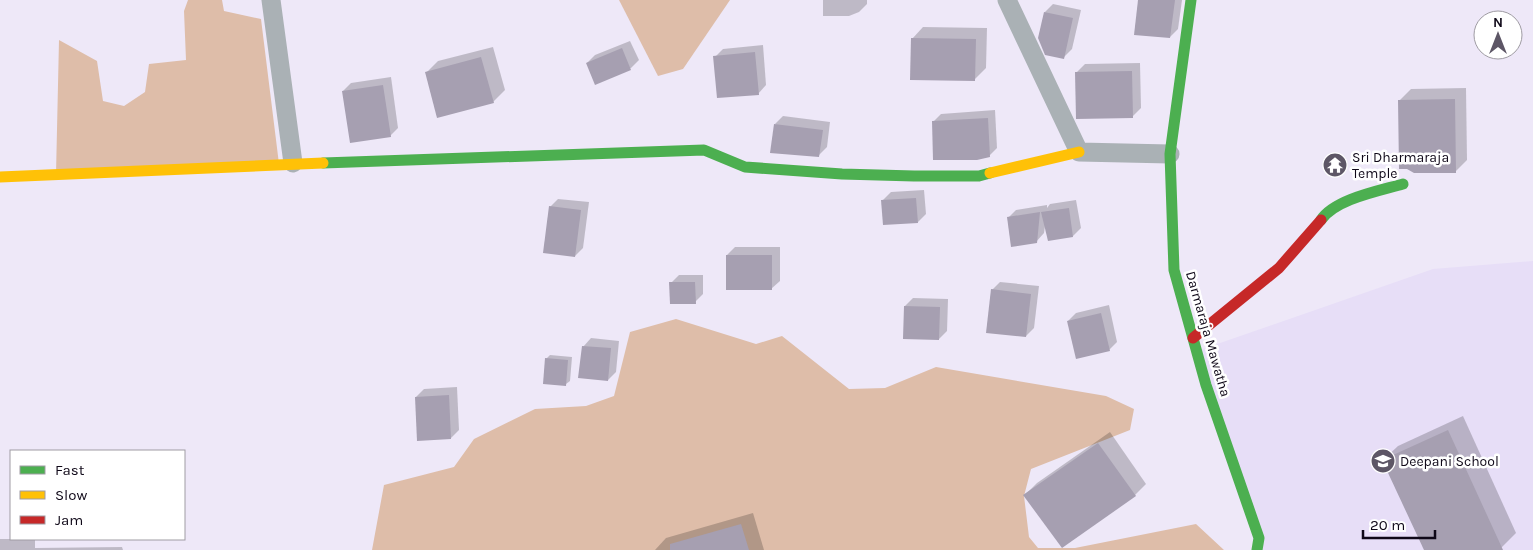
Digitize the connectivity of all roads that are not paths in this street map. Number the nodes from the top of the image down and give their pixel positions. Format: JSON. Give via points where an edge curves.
{"nodes":[{"id":1,"x":271,"y":0,"type":"edge"},
{"id":2,"x":1006,"y":0,"type":"edge"},
{"id":3,"x":1191,"y":0,"type":"edge"},
{"id":4,"x":1079,"y":152,"type":"junction"},
{"id":5,"x":1170,"y":154,"type":"junction"},
{"id":6,"x":293,"y":163,"type":"junction"},
{"id":7,"x":0,"y":176,"type":"edge"},
{"id":8,"x":1403,"y":184,"type":"dead end"},
{"id":9,"x":1193,"y":338,"type":"junction"},
{"id":10,"x":1260,"y":546,"type":"edge"}],
"edges":[{"from":1,"to":6,"type":"street"},
{"from":2,"to":4,"type":"street"},
{"from":3,"to":5,"type":"street","name":"Darmaraja Mawatha"},
{"from":4,"to":5,"type":"street"},
{"from":4,"to":6,"type":"street","via":[[979,176],[842,174],[745,167],[704,150]]},
{"from":5,"to":9,"type":"street","name":"Darmaraja Mawatha","via":[[1174,270]]},
{"from":6,"to":7,"type":"street"},
{"from":8,"to":9,"type":"street","via":[[1348,200],[1324,216],[1279,268]]},
{"from":9,"to":10,"type":"street","name":"Darmaraja Mawatha"}]}
